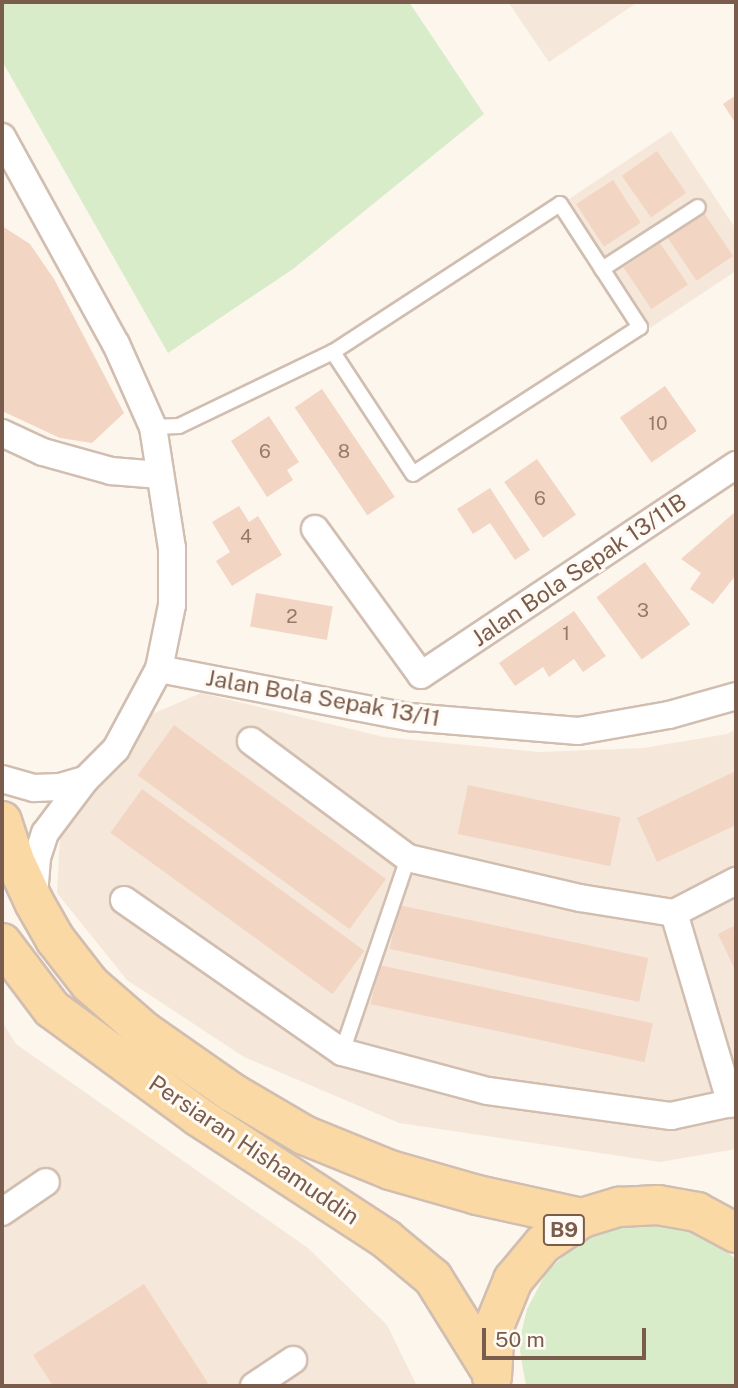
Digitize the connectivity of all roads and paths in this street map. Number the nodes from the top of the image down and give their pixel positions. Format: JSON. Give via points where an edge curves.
{"nodes":[{"id":1,"x":2,"y":137,"type":"edge"},
{"id":2,"x":698,"y":207,"type":"dead end"},
{"id":3,"x":602,"y":269,"type":"junction"},
{"id":4,"x":333,"y":352,"type":"junction"},
{"id":5,"x":153,"y":427,"type":"junction"},
{"id":6,"x":2,"y":433,"type":"edge"},
{"id":7,"x":736,"y":465,"type":"edge"},
{"id":8,"x":159,"y":475,"type":"junction"},
{"id":9,"x":315,"y":529,"type":"dead end"},
{"id":10,"x":159,"y":669,"type":"junction"},
{"id":11,"x":421,"y":675,"type":"junction"},
{"id":12,"x":736,"y":696,"type":"edge"},
{"id":13,"x":409,"y":717,"type":"junction"},
{"id":14,"x":251,"y":741,"type":"dead end"},
{"id":15,"x":2,"y":779,"type":"edge"},
{"id":16,"x":85,"y":780,"type":"junction"},
{"id":17,"x":2,"y":821,"type":"edge"},
{"id":18,"x":408,"y":858,"type":"junction"},
{"id":19,"x":736,"y":881,"type":"edge"},
{"id":20,"x":124,"y":900,"type":"dead end"},
{"id":21,"x":34,"y":902,"type":"junction"},
{"id":22,"x":674,"y":914,"type":"junction"},
{"id":23,"x":2,"y":943,"type":"edge"},
{"id":24,"x":342,"y":1052,"type":"junction"},
{"id":25,"x":733,"y":1103,"type":"edge"},
{"id":26,"x":46,"y":1182,"type":"dead end"},
{"id":27,"x":736,"y":1202,"type":"edge"},
{"id":28,"x":2,"y":1212,"type":"edge"},
{"id":29,"x":696,"y":1212,"type":"junction"},
{"id":30,"x":582,"y":1218,"type":"junction"},
{"id":31,"x":736,"y":1233,"type":"edge"},
{"id":32,"x":293,"y":1360,"type":"dead end"},
{"id":33,"x":492,"y":1378,"type":"edge"},
{"id":34,"x":254,"y":1386,"type":"edge"}],
"edges":[{"from":1,"to":5,"type":"street","via":[[116,344]]},
{"from":2,"to":3,"type":"lane"},
{"from":3,"to":4,"type":"lane","via":[[560,204]]},
{"from":3,"to":4,"type":"lane","via":[[640,327],[413,474]]},
{"from":4,"to":5,"type":"lane","via":[[179,426]]},
{"from":5,"to":8,"type":"street"},
{"from":6,"to":8,"type":"street","via":[[43,452],[100,468]]},
{"from":7,"to":11,"type":"street","name":"Jalan Bola Sepak 13/11B"},
{"from":8,"to":10,"type":"street","via":[[172,548],[172,605]]},
{"from":9,"to":11,"type":"street"},
{"from":10,"to":13,"type":"street","name":"Jalan Bola Sepak 13/11"},
{"from":10,"to":16,"type":"street","via":[[116,749]]},
{"from":11,"to":13,"type":"street"},
{"from":12,"to":13,"type":"street","name":"Jalan Bola Sepak 13/11","via":[[669,715],[578,731]]},
{"from":14,"to":18,"type":"street"},
{"from":15,"to":16,"type":"street","via":[[34,788]]},
{"from":16,"to":21,"type":"street","via":[[45,833],[37,857]]},
{"from":17,"to":21,"type":"main road","name":"Persiaran Hishamuddin"},
{"from":18,"to":22,"type":"street","via":[[580,898]]},
{"from":18,"to":24,"type":"lane"},
{"from":19,"to":22,"type":"street"},
{"from":20,"to":24,"type":"street"},
{"from":21,"to":30,"type":"main road","name":"Persiaran Hishamuddin","via":[[55,939],[90,984],[144,1031],[231,1092],[304,1135],[390,1170]]},
{"from":22,"to":25,"type":"street"},
{"from":23,"to":33,"type":"main road","name":"Persiaran Hishamuddin","via":[[52,1009],[199,1117],[386,1239],[433,1278]]},
{"from":24,"to":25,"type":"street","via":[[488,1091],[671,1116]]},
{"from":26,"to":28,"type":"street"},
{"from":27,"to":29,"type":"main road","number":"B9"},
{"from":29,"to":30,"type":"main road","number":"B9","via":[[658,1205],[619,1207]]},
{"from":29,"to":31,"type":"main road","number":"B9"},
{"from":30,"to":33,"type":"main road","number":"B9","via":[[543,1244],[513,1280],[495,1324]]},
{"from":32,"to":34,"type":"street"}]}
